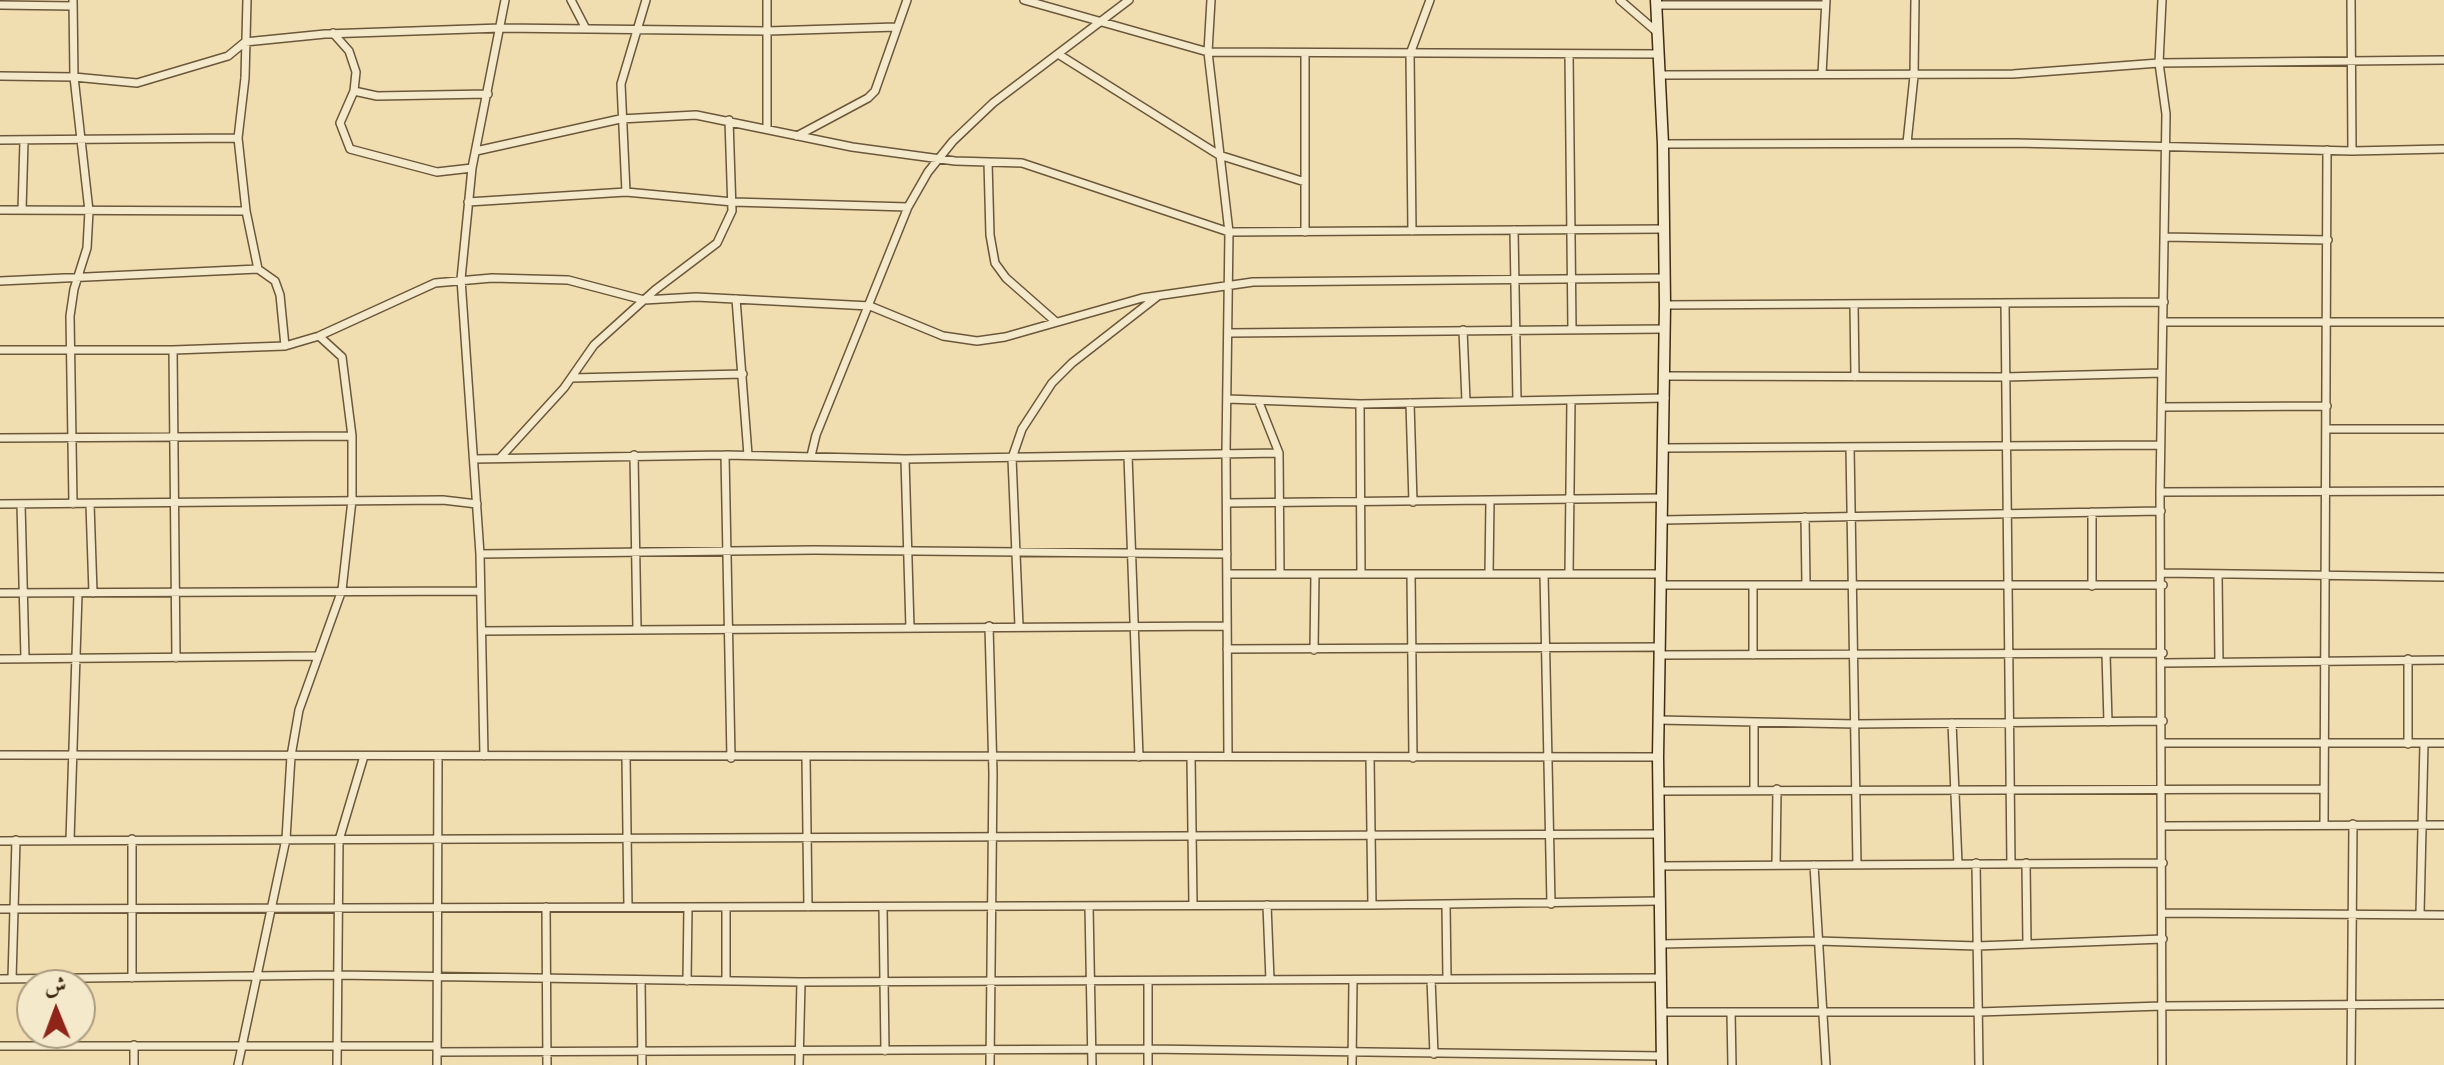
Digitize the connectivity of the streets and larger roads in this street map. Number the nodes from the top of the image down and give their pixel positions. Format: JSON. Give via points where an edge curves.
{"nodes":[{"id":1,"x":247,"y":0,"type":"edge"},
{"id":2,"x":505,"y":0,"type":"edge"},
{"id":3,"x":571,"y":0,"type":"edge"},
{"id":4,"x":646,"y":0,"type":"edge"},
{"id":5,"x":767,"y":0,"type":"edge"},
{"id":6,"x":907,"y":0,"type":"edge"},
{"id":7,"x":1024,"y":0,"type":"edge"},
{"id":8,"x":1129,"y":0,"type":"edge"},
{"id":9,"x":1211,"y":0,"type":"edge"},
{"id":10,"x":1430,"y":0,"type":"edge"},
{"id":11,"x":1620,"y":0,"type":"edge"},
{"id":12,"x":1915,"y":0,"type":"edge"},
{"id":13,"x":2162,"y":0,"type":"edge"},
{"id":14,"x":2351,"y":0,"type":"edge"},
{"id":15,"x":1656,"y":2,"type":"edge"},
{"id":16,"x":1725,"y":2,"type":"edge"},
{"id":17,"x":1826,"y":2,"type":"edge"},
{"id":18,"x":73,"y":3,"type":"edge"},
{"id":19,"x":0,"y":5,"type":"edge"},
{"id":20,"x":1102,"y":21,"type":"junction"},
{"id":21,"x":585,"y":27,"type":"junction"},
{"id":22,"x":896,"y":27,"type":"junction"},
{"id":23,"x":501,"y":28,"type":"junction"},
{"id":24,"x":639,"y":28,"type":"junction"},
{"id":25,"x":767,"y":31,"type":"junction"},
{"id":26,"x":1657,"y":32,"type":"junction"},
{"id":27,"x":333,"y":33,"type":"junction"},
{"id":28,"x":245,"y":42,"type":"junction"},
{"id":29,"x":1208,"y":52,"type":"junction"},
{"id":30,"x":1058,"y":54,"type":"junction"},
{"id":31,"x":1410,"y":54,"type":"junction"},
{"id":32,"x":1569,"y":54,"type":"junction"},
{"id":33,"x":1659,"y":54,"type":"junction"},
{"id":34,"x":1305,"y":55,"type":"junction"},
{"id":35,"x":2351,"y":59,"type":"junction"},
{"id":36,"x":2444,"y":60,"type":"edge"},
{"id":37,"x":2159,"y":63,"type":"junction"},
{"id":38,"x":1822,"y":74,"type":"junction"},
{"id":39,"x":1660,"y":75,"type":"junction"},
{"id":40,"x":0,"y":76,"type":"edge"},
{"id":41,"x":1914,"y":76,"type":"junction"},
{"id":42,"x":74,"y":77,"type":"junction"},
{"id":43,"x":354,"y":91,"type":"junction"},
{"id":44,"x":488,"y":94,"type":"junction"},
{"id":45,"x":620,"y":119,"type":"junction"},
{"id":46,"x":729,"y":120,"type":"junction"},
{"id":47,"x":767,"y":128,"type":"junction"},
{"id":48,"x":797,"y":136,"type":"junction"},
{"id":49,"x":238,"y":138,"type":"junction"},
{"id":50,"x":0,"y":140,"type":"edge"},
{"id":51,"x":24,"y":141,"type":"junction"},
{"id":52,"x":82,"y":141,"type":"junction"},
{"id":53,"x":1907,"y":143,"type":"junction"},
{"id":54,"x":1663,"y":144,"type":"junction"},
{"id":55,"x":2166,"y":146,"type":"junction"},
{"id":56,"x":2444,"y":149,"type":"edge"},
{"id":57,"x":2327,"y":150,"type":"junction"},
{"id":58,"x":476,"y":151,"type":"junction"},
{"id":59,"x":2352,"y":151,"type":"junction"},
{"id":60,"x":1219,"y":155,"type":"junction"},
{"id":61,"x":938,"y":159,"type":"junction"},
{"id":62,"x":988,"y":162,"type":"junction"},
{"id":63,"x":472,"y":168,"type":"junction"},
{"id":64,"x":1305,"y":182,"type":"junction"},
{"id":65,"x":626,"y":192,"type":"junction"},
{"id":66,"x":468,"y":202,"type":"junction"},
{"id":67,"x":733,"y":202,"type":"junction"},
{"id":68,"x":908,"y":207,"type":"junction"},
{"id":69,"x":0,"y":210,"type":"edge"},
{"id":70,"x":22,"y":210,"type":"junction"},
{"id":71,"x":89,"y":211,"type":"junction"},
{"id":72,"x":246,"y":211,"type":"junction"},
{"id":73,"x":1572,"y":229,"type":"junction"},
{"id":74,"x":1664,"y":229,"type":"junction"},
{"id":75,"x":1514,"y":230,"type":"junction"},
{"id":76,"x":1412,"y":231,"type":"junction"},
{"id":77,"x":1229,"y":232,"type":"junction"},
{"id":78,"x":1305,"y":232,"type":"junction"},
{"id":79,"x":2165,"y":237,"type":"junction"},
{"id":80,"x":2328,"y":240,"type":"junction"},
{"id":81,"x":258,"y":269,"type":"junction"},
{"id":82,"x":1515,"y":278,"type":"junction"},
{"id":83,"x":1665,"y":278,"type":"junction"},
{"id":84,"x":461,"y":279,"type":"junction"},
{"id":85,"x":1572,"y":279,"type":"junction"},
{"id":86,"x":78,"y":280,"type":"junction"},
{"id":87,"x":0,"y":281,"type":"edge"},
{"id":88,"x":1229,"y":285,"type":"junction"},
{"id":89,"x":1160,"y":295,"type":"junction"},
{"id":90,"x":736,"y":299,"type":"junction"},
{"id":91,"x":644,"y":300,"type":"junction"},
{"id":92,"x":2164,"y":302,"type":"junction"},
{"id":93,"x":1854,"y":304,"type":"junction"},
{"id":94,"x":2005,"y":304,"type":"junction"},
{"id":95,"x":1665,"y":305,"type":"junction"},
{"id":96,"x":870,"y":306,"type":"junction"},
{"id":97,"x":2327,"y":321,"type":"junction"},
{"id":98,"x":1056,"y":322,"type":"junction"},
{"id":99,"x":2164,"y":322,"type":"junction"},
{"id":100,"x":2444,"y":322,"type":"edge"},
{"id":101,"x":1516,"y":329,"type":"junction"},
{"id":102,"x":1572,"y":329,"type":"junction"},
{"id":103,"x":1665,"y":329,"type":"junction"},
{"id":104,"x":1463,"y":330,"type":"junction"},
{"id":105,"x":1229,"y":333,"type":"junction"},
{"id":106,"x":319,"y":336,"type":"junction"},
{"id":107,"x":285,"y":346,"type":"junction"},
{"id":108,"x":0,"y":350,"type":"edge"},
{"id":109,"x":69,"y":350,"type":"junction"},
{"id":110,"x":173,"y":350,"type":"junction"},
{"id":111,"x":2162,"y":373,"type":"junction"},
{"id":112,"x":743,"y":374,"type":"junction"},
{"id":113,"x":1665,"y":376,"type":"junction"},
{"id":114,"x":1855,"y":377,"type":"junction"},
{"id":115,"x":2005,"y":377,"type":"junction"},
{"id":116,"x":572,"y":378,"type":"junction"},
{"id":117,"x":1665,"y":398,"type":"junction"},
{"id":118,"x":1228,"y":399,"type":"junction"},
{"id":119,"x":1258,"y":400,"type":"junction"},
{"id":120,"x":1466,"y":401,"type":"junction"},
{"id":121,"x":1517,"y":401,"type":"junction"},
{"id":122,"x":1571,"y":401,"type":"junction"},
{"id":123,"x":1410,"y":403,"type":"junction"},
{"id":124,"x":1360,"y":404,"type":"junction"},
{"id":125,"x":2327,"y":406,"type":"junction"},
{"id":126,"x":2162,"y":407,"type":"junction"},
{"id":127,"x":2327,"y":429,"type":"junction"},
{"id":128,"x":2444,"y":429,"type":"edge"},
{"id":129,"x":174,"y":435,"type":"junction"},
{"id":130,"x":73,"y":436,"type":"junction"},
{"id":131,"x":352,"y":436,"type":"junction"},
{"id":132,"x":0,"y":438,"type":"edge"},
{"id":133,"x":2160,"y":445,"type":"junction"},
{"id":134,"x":2007,"y":446,"type":"junction"},
{"id":135,"x":1850,"y":447,"type":"junction"},
{"id":136,"x":1664,"y":448,"type":"junction"},
{"id":137,"x":1226,"y":452,"type":"junction"},
{"id":138,"x":1279,"y":453,"type":"junction"},
{"id":139,"x":634,"y":455,"type":"junction"},
{"id":140,"x":725,"y":455,"type":"junction"},
{"id":141,"x":748,"y":455,"type":"junction"},
{"id":142,"x":811,"y":456,"type":"junction"},
{"id":143,"x":1128,"y":456,"type":"junction"},
{"id":144,"x":500,"y":458,"type":"junction"},
{"id":145,"x":1012,"y":458,"type":"junction"},
{"id":146,"x":474,"y":459,"type":"junction"},
{"id":147,"x":905,"y":459,"type":"junction"},
{"id":148,"x":2327,"y":491,"type":"junction"},
{"id":149,"x":2444,"y":491,"type":"edge"},
{"id":150,"x":2160,"y":492,"type":"junction"},
{"id":151,"x":1663,"y":498,"type":"junction"},
{"id":152,"x":352,"y":500,"type":"junction"},
{"id":153,"x":1490,"y":501,"type":"junction"},
{"id":154,"x":1568,"y":501,"type":"junction"},
{"id":155,"x":1279,"y":502,"type":"junction"},
{"id":156,"x":1361,"y":502,"type":"junction"},
{"id":157,"x":1413,"y":502,"type":"junction"},
{"id":158,"x":174,"y":503,"type":"junction"},
{"id":159,"x":1227,"y":503,"type":"junction"},
{"id":160,"x":0,"y":504,"type":"edge"},
{"id":161,"x":21,"y":504,"type":"junction"},
{"id":162,"x":73,"y":504,"type":"junction"},
{"id":163,"x":90,"y":504,"type":"junction"},
{"id":164,"x":477,"y":504,"type":"junction"},
{"id":165,"x":2161,"y":511,"type":"junction"},
{"id":166,"x":2092,"y":512,"type":"junction"},
{"id":167,"x":2008,"y":513,"type":"junction"},
{"id":168,"x":1805,"y":517,"type":"junction"},
{"id":169,"x":1850,"y":517,"type":"junction"},
{"id":170,"x":1662,"y":520,"type":"junction"},
{"id":171,"x":635,"y":550,"type":"junction"},
{"id":172,"x":726,"y":550,"type":"junction"},
{"id":173,"x":907,"y":551,"type":"junction"},
{"id":174,"x":1015,"y":552,"type":"junction"},
{"id":175,"x":1130,"y":553,"type":"junction"},
{"id":176,"x":480,"y":554,"type":"junction"},
{"id":177,"x":1227,"y":554,"type":"junction"},
{"id":178,"x":2163,"y":573,"type":"junction"},
{"id":179,"x":1228,"y":574,"type":"junction"},
{"id":180,"x":1280,"y":574,"type":"junction"},
{"id":181,"x":1315,"y":574,"type":"junction"},
{"id":182,"x":1361,"y":574,"type":"junction"},
{"id":183,"x":1411,"y":574,"type":"junction"},
{"id":184,"x":1489,"y":574,"type":"junction"},
{"id":185,"x":1544,"y":574,"type":"junction"},
{"id":186,"x":1569,"y":574,"type":"junction"},
{"id":187,"x":2218,"y":575,"type":"junction"},
{"id":188,"x":2326,"y":577,"type":"junction"},
{"id":189,"x":2444,"y":577,"type":"edge"},
{"id":190,"x":1661,"y":579,"type":"junction"},
{"id":191,"x":1806,"y":584,"type":"junction"},
{"id":192,"x":1850,"y":584,"type":"junction"},
{"id":193,"x":1753,"y":585,"type":"junction"},
{"id":194,"x":2163,"y":585,"type":"junction"},
{"id":195,"x":2009,"y":586,"type":"junction"},
{"id":196,"x":2092,"y":586,"type":"junction"},
{"id":197,"x":342,"y":590,"type":"junction"},
{"id":198,"x":480,"y":591,"type":"junction"},
{"id":199,"x":0,"y":593,"type":"edge"},
{"id":200,"x":23,"y":593,"type":"junction"},
{"id":201,"x":93,"y":593,"type":"junction"},
{"id":202,"x":175,"y":593,"type":"junction"},
{"id":203,"x":78,"y":594,"type":"junction"},
{"id":204,"x":989,"y":626,"type":"junction"},
{"id":205,"x":1019,"y":626,"type":"junction"},
{"id":206,"x":1227,"y":626,"type":"junction"},
{"id":207,"x":1133,"y":627,"type":"junction"},
{"id":208,"x":910,"y":628,"type":"junction"},
{"id":209,"x":637,"y":629,"type":"junction"},
{"id":210,"x":729,"y":629,"type":"junction"},
{"id":211,"x":482,"y":631,"type":"junction"},
{"id":212,"x":1227,"y":649,"type":"junction"},
{"id":213,"x":1314,"y":650,"type":"junction"},
{"id":214,"x":1547,"y":650,"type":"junction"},
{"id":215,"x":1411,"y":651,"type":"junction"},
{"id":216,"x":1660,"y":651,"type":"junction"},
{"id":217,"x":2163,"y":653,"type":"junction"},
{"id":218,"x":2106,"y":654,"type":"junction"},
{"id":219,"x":1753,"y":655,"type":"junction"},
{"id":220,"x":2008,"y":655,"type":"junction"},
{"id":221,"x":76,"y":656,"type":"junction"},
{"id":222,"x":315,"y":656,"type":"junction"},
{"id":223,"x":1853,"y":656,"type":"junction"},
{"id":224,"x":25,"y":658,"type":"junction"},
{"id":225,"x":176,"y":658,"type":"junction"},
{"id":226,"x":0,"y":659,"type":"edge"},
{"id":227,"x":2323,"y":659,"type":"junction"},
{"id":228,"x":2408,"y":659,"type":"junction"},
{"id":229,"x":2444,"y":660,"type":"edge"},
{"id":230,"x":2219,"y":662,"type":"junction"},
{"id":231,"x":2163,"y":663,"type":"junction"},
{"id":232,"x":1658,"y":720,"type":"junction"},
{"id":233,"x":2163,"y":721,"type":"junction"},
{"id":234,"x":1754,"y":722,"type":"junction"},
{"id":235,"x":2108,"y":722,"type":"junction"},
{"id":236,"x":1952,"y":723,"type":"junction"},
{"id":237,"x":2008,"y":723,"type":"junction"},
{"id":238,"x":1856,"y":724,"type":"junction"},
{"id":239,"x":2163,"y":743,"type":"junction"},
{"id":240,"x":2424,"y":743,"type":"junction"},
{"id":241,"x":2444,"y":743,"type":"edge"},
{"id":242,"x":2408,"y":744,"type":"junction"},
{"id":243,"x":2323,"y":745,"type":"junction"},
{"id":244,"x":0,"y":755,"type":"edge"},
{"id":245,"x":73,"y":755,"type":"junction"},
{"id":246,"x":291,"y":756,"type":"junction"},
{"id":247,"x":364,"y":756,"type":"junction"},
{"id":248,"x":438,"y":756,"type":"junction"},
{"id":249,"x":484,"y":756,"type":"junction"},
{"id":250,"x":1228,"y":756,"type":"junction"},
{"id":251,"x":626,"y":757,"type":"junction"},
{"id":252,"x":1139,"y":757,"type":"junction"},
{"id":253,"x":1191,"y":757,"type":"junction"},
{"id":254,"x":1658,"y":757,"type":"junction"},
{"id":255,"x":731,"y":758,"type":"junction"},
{"id":256,"x":806,"y":758,"type":"junction"},
{"id":257,"x":992,"y":758,"type":"junction"},
{"id":258,"x":1370,"y":758,"type":"junction"},
{"id":259,"x":1413,"y":758,"type":"junction"},
{"id":260,"x":1548,"y":759,"type":"junction"},
{"id":261,"x":2163,"y":788,"type":"junction"},
{"id":262,"x":1754,"y":789,"type":"junction"},
{"id":263,"x":1777,"y":789,"type":"junction"},
{"id":264,"x":1956,"y":789,"type":"junction"},
{"id":265,"x":2324,"y":789,"type":"junction"},
{"id":266,"x":1857,"y":790,"type":"junction"},
{"id":267,"x":2009,"y":790,"type":"junction"},
{"id":268,"x":1658,"y":791,"type":"junction"},
{"id":269,"x":2353,"y":824,"type":"junction"},
{"id":270,"x":2324,"y":825,"type":"junction"},
{"id":271,"x":2421,"y":825,"type":"junction"},
{"id":272,"x":2444,"y":825,"type":"edge"},
{"id":273,"x":2163,"y":826,"type":"junction"},
{"id":274,"x":1659,"y":834,"type":"junction"},
{"id":275,"x":991,"y":835,"type":"junction"},
{"id":276,"x":628,"y":836,"type":"junction"},
{"id":277,"x":1193,"y":836,"type":"junction"},
{"id":278,"x":1371,"y":836,"type":"junction"},
{"id":279,"x":1551,"y":836,"type":"junction"},
{"id":280,"x":807,"y":837,"type":"junction"},
{"id":281,"x":132,"y":839,"type":"junction"},
{"id":282,"x":286,"y":839,"type":"junction"},
{"id":283,"x":437,"y":839,"type":"junction"},
{"id":284,"x":16,"y":840,"type":"junction"},
{"id":285,"x":70,"y":840,"type":"junction"},
{"id":286,"x":339,"y":840,"type":"junction"},
{"id":287,"x":0,"y":841,"type":"edge"},
{"id":288,"x":1976,"y":863,"type":"junction"},
{"id":289,"x":2011,"y":863,"type":"junction"},
{"id":290,"x":2026,"y":863,"type":"junction"},
{"id":291,"x":2163,"y":863,"type":"junction"},
{"id":292,"x":1958,"y":864,"type":"junction"},
{"id":293,"x":1776,"y":865,"type":"junction"},
{"id":294,"x":1814,"y":865,"type":"junction"},
{"id":295,"x":1857,"y":865,"type":"junction"},
{"id":296,"x":1659,"y":866,"type":"junction"},
{"id":297,"x":1660,"y":901,"type":"junction"},
{"id":298,"x":1551,"y":904,"type":"junction"},
{"id":299,"x":1193,"y":905,"type":"junction"},
{"id":300,"x":1267,"y":905,"type":"junction"},
{"id":301,"x":1372,"y":905,"type":"junction"},
{"id":302,"x":1446,"y":905,"type":"junction"},
{"id":303,"x":989,"y":906,"type":"junction"},
{"id":304,"x":1089,"y":906,"type":"junction"},
{"id":305,"x":132,"y":907,"type":"junction"},
{"id":306,"x":274,"y":907,"type":"junction"},
{"id":307,"x":546,"y":907,"type":"junction"},
{"id":308,"x":628,"y":907,"type":"junction"},
{"id":309,"x":688,"y":907,"type":"junction"},
{"id":310,"x":726,"y":907,"type":"junction"},
{"id":311,"x":808,"y":907,"type":"junction"},
{"id":312,"x":337,"y":908,"type":"junction"},
{"id":313,"x":436,"y":908,"type":"junction"},
{"id":314,"x":883,"y":908,"type":"junction"},
{"id":315,"x":0,"y":909,"type":"edge"},
{"id":316,"x":14,"y":909,"type":"junction"},
{"id":317,"x":2163,"y":913,"type":"junction"},
{"id":318,"x":2354,"y":914,"type":"junction"},
{"id":319,"x":2420,"y":914,"type":"junction"},
{"id":320,"x":2444,"y":915,"type":"edge"},
{"id":321,"x":2163,"y":939,"type":"junction"},
{"id":322,"x":1818,"y":941,"type":"junction"},
{"id":323,"x":1660,"y":944,"type":"junction"},
{"id":324,"x":2027,"y":944,"type":"junction"},
{"id":325,"x":1977,"y":946,"type":"junction"},
{"id":326,"x":337,"y":975,"type":"junction"},
{"id":327,"x":259,"y":976,"type":"junction"},
{"id":328,"x":438,"y":977,"type":"junction"},
{"id":329,"x":132,"y":978,"type":"junction"},
{"id":330,"x":1662,"y":978,"type":"junction"},
{"id":331,"x":0,"y":979,"type":"edge"},
{"id":332,"x":12,"y":979,"type":"junction"},
{"id":333,"x":16,"y":979,"type":"edge"},
{"id":334,"x":1431,"y":979,"type":"junction"},
{"id":335,"x":1447,"y":979,"type":"junction"},
{"id":336,"x":96,"y":980,"type":"edge"},
{"id":337,"x":546,"y":980,"type":"junction"},
{"id":338,"x":991,"y":980,"type":"junction"},
{"id":339,"x":1270,"y":980,"type":"junction"},
{"id":340,"x":641,"y":981,"type":"junction"},
{"id":341,"x":687,"y":981,"type":"junction"},
{"id":342,"x":726,"y":981,"type":"junction"},
{"id":343,"x":885,"y":981,"type":"junction"},
{"id":344,"x":1092,"y":981,"type":"junction"},
{"id":345,"x":1353,"y":981,"type":"junction"},
{"id":346,"x":801,"y":982,"type":"junction"},
{"id":347,"x":1148,"y":982,"type":"junction"},
{"id":348,"x":2351,"y":1004,"type":"junction"},
{"id":349,"x":2444,"y":1004,"type":"edge"},
{"id":350,"x":2162,"y":1006,"type":"junction"},
{"id":351,"x":1661,"y":1012,"type":"junction"},
{"id":352,"x":1731,"y":1012,"type":"junction"},
{"id":353,"x":1978,"y":1012,"type":"junction"},
{"id":354,"x":1822,"y":1013,"type":"junction"},
{"id":355,"x":134,"y":1045,"type":"junction"},
{"id":356,"x":243,"y":1045,"type":"junction"},
{"id":357,"x":337,"y":1045,"type":"junction"},
{"id":358,"x":96,"y":1046,"type":"edge"},
{"id":359,"x":437,"y":1049,"type":"junction"},
{"id":360,"x":1147,"y":1049,"type":"junction"},
{"id":361,"x":799,"y":1050,"type":"junction"},
{"id":362,"x":990,"y":1050,"type":"junction"},
{"id":363,"x":1092,"y":1050,"type":"junction"},
{"id":364,"x":642,"y":1051,"type":"junction"},
{"id":365,"x":885,"y":1051,"type":"junction"},
{"id":366,"x":547,"y":1052,"type":"junction"},
{"id":367,"x":1352,"y":1053,"type":"junction"},
{"id":368,"x":1434,"y":1054,"type":"junction"},
{"id":369,"x":1513,"y":1055,"type":"junction"},
{"id":370,"x":1662,"y":1060,"type":"edge"},
{"id":371,"x":134,"y":1065,"type":"edge"},
{"id":372,"x":238,"y":1065,"type":"edge"},
{"id":373,"x":337,"y":1065,"type":"edge"},
{"id":374,"x":437,"y":1065,"type":"edge"},
{"id":375,"x":547,"y":1065,"type":"edge"},
{"id":376,"x":642,"y":1065,"type":"edge"},
{"id":377,"x":799,"y":1065,"type":"edge"},
{"id":378,"x":990,"y":1065,"type":"edge"},
{"id":379,"x":1092,"y":1065,"type":"edge"},
{"id":380,"x":1148,"y":1065,"type":"edge"},
{"id":381,"x":1352,"y":1065,"type":"edge"},
{"id":382,"x":1513,"y":1065,"type":"edge"},
{"id":383,"x":1732,"y":1065,"type":"edge"},
{"id":384,"x":1826,"y":1065,"type":"edge"},
{"id":385,"x":1979,"y":1065,"type":"edge"},
{"id":386,"x":2162,"y":1065,"type":"edge"},
{"id":387,"x":2351,"y":1065,"type":"edge"}],
"edges":[{"from":1,"to":28,"type":"street"},
{"from":2,"to":23,"type":"street"},
{"from":3,"to":21,"type":"street"},
{"from":4,"to":24,"type":"street"},
{"from":5,"to":25,"type":"street"},
{"from":6,"to":22,"type":"street"},
{"from":7,"to":20,"type":"street"},
{"from":8,"to":20,"type":"street"},
{"from":9,"to":29,"type":"street"},
{"from":10,"to":31,"type":"street"},
{"from":11,"to":26,"type":"street"},
{"from":12,"to":41,"type":"street"},
{"from":13,"to":37,"type":"street"},
{"from":14,"to":35,"type":"street"},
{"from":15,"to":16,"type":"street"},
{"from":15,"to":26,"type":"street"},
{"from":16,"to":17,"type":"street"},
{"from":17,"to":38,"type":"street"},
{"from":18,"to":19,"type":"street"},
{"from":18,"to":42,"type":"street"},
{"from":20,"to":29,"type":"street"},
{"from":20,"to":30,"type":"street"},
{"from":21,"to":23,"type":"street"},
{"from":21,"to":24,"type":"street"},
{"from":22,"to":25,"type":"street"},
{"from":22,"to":48,"type":"street","via":[[875,91]]},
{"from":23,"to":27,"type":"street"},
{"from":23,"to":44,"type":"street"},
{"from":24,"to":25,"type":"street"},
{"from":24,"to":45,"type":"street","via":[[621,84]]},
{"from":25,"to":47,"type":"street"},
{"from":26,"to":33,"type":"street"},
{"from":27,"to":28,"type":"street"},
{"from":27,"to":43,"type":"street","via":[[354,60]]},
{"from":28,"to":42,"type":"street","via":[[228,56],[148,81],[124,84]]},
{"from":28,"to":49,"type":"street"},
{"from":29,"to":34,"type":"street"},
{"from":29,"to":60,"type":"street"},
{"from":30,"to":60,"type":"street"},
{"from":30,"to":61,"type":"street","via":[[993,103]]},
{"from":31,"to":32,"type":"street"},
{"from":31,"to":34,"type":"street"},
{"from":31,"to":76,"type":"street"},
{"from":32,"to":33,"type":"street"},
{"from":32,"to":73,"type":"street"},
{"from":33,"to":39,"type":"street"},
{"from":34,"to":64,"type":"street"},
{"from":35,"to":36,"type":"street"},
{"from":35,"to":37,"type":"street"},
{"from":35,"to":59,"type":"street"},
{"from":37,"to":41,"type":"street"},
{"from":37,"to":55,"type":"street"},
{"from":38,"to":39,"type":"street"},
{"from":38,"to":41,"type":"street"},
{"from":39,"to":54,"type":"street"},
{"from":40,"to":42,"type":"street"},
{"from":41,"to":53,"type":"street"},
{"from":42,"to":52,"type":"street"},
{"from":43,"to":44,"type":"street","via":[[377,96]]},
{"from":43,"to":63,"type":"street","via":[[340,123],[350,149],[437,172]]},
{"from":44,"to":58,"type":"street"},
{"from":45,"to":46,"type":"street","via":[[676,114]]},
{"from":45,"to":58,"type":"street"},
{"from":45,"to":65,"type":"street"},
{"from":46,"to":47,"type":"street"},
{"from":46,"to":67,"type":"street"},
{"from":47,"to":48,"type":"street"},
{"from":48,"to":61,"type":"street"},
{"from":49,"to":52,"type":"street"},
{"from":49,"to":72,"type":"street"},
{"from":50,"to":51,"type":"street"},
{"from":51,"to":52,"type":"street"},
{"from":51,"to":70,"type":"street"},
{"from":52,"to":71,"type":"street"},
{"from":53,"to":54,"type":"street"},
{"from":53,"to":55,"type":"street"},
{"from":54,"to":74,"type":"street"},
{"from":55,"to":57,"type":"street"},
{"from":55,"to":79,"type":"street"},
{"from":56,"to":59,"type":"street"},
{"from":57,"to":59,"type":"street"},
{"from":57,"to":80,"type":"street"},
{"from":58,"to":63,"type":"street"},
{"from":60,"to":64,"type":"street"},
{"from":60,"to":77,"type":"street"},
{"from":61,"to":62,"type":"street"},
{"from":61,"to":68,"type":"street"},
{"from":62,"to":77,"type":"street","via":[[1040,167]]},
{"from":62,"to":98,"type":"street","via":[[995,263]]},
{"from":63,"to":66,"type":"street"},
{"from":64,"to":78,"type":"street"},
{"from":65,"to":66,"type":"street"},
{"from":65,"to":67,"type":"street"},
{"from":66,"to":84,"type":"street"},
{"from":67,"to":68,"type":"street"},
{"from":67,"to":91,"type":"street","via":[[717,243]]},
{"from":68,"to":96,"type":"street"},
{"from":69,"to":70,"type":"street"},
{"from":70,"to":71,"type":"street"},
{"from":71,"to":72,"type":"street"},
{"from":71,"to":86,"type":"street"},
{"from":72,"to":81,"type":"street"},
{"from":73,"to":74,"type":"street"},
{"from":73,"to":75,"type":"street"},
{"from":73,"to":85,"type":"street"},
{"from":74,"to":83,"type":"street"},
{"from":75,"to":76,"type":"street"},
{"from":75,"to":82,"type":"street"},
{"from":76,"to":78,"type":"street"},
{"from":77,"to":78,"type":"street"},
{"from":77,"to":88,"type":"street"},
{"from":79,"to":80,"type":"street"},
{"from":79,"to":92,"type":"street"},
{"from":80,"to":97,"type":"street"},
{"from":81,"to":86,"type":"street"},
{"from":81,"to":107,"type":"street","via":[[275,281]]},
{"from":82,"to":85,"type":"street"},
{"from":82,"to":88,"type":"street"},
{"from":82,"to":101,"type":"street"},
{"from":83,"to":85,"type":"street"},
{"from":83,"to":95,"type":"street"},
{"from":84,"to":91,"type":"street","via":[[543,277]]},
{"from":84,"to":106,"type":"street","via":[[423,288]]},
{"from":84,"to":146,"type":"street"},
{"from":85,"to":102,"type":"street"},
{"from":86,"to":87,"type":"street"},
{"from":86,"to":109,"type":"street","via":[[71,299]]},
{"from":88,"to":89,"type":"street"},
{"from":88,"to":105,"type":"street"},
{"from":89,"to":98,"type":"street"},
{"from":89,"to":145,"type":"street","via":[[1052,383],[1022,429]]},
{"from":90,"to":91,"type":"street"},
{"from":90,"to":96,"type":"street"},
{"from":90,"to":112,"type":"street"},
{"from":91,"to":116,"type":"street","via":[[594,345]]},
{"from":92,"to":94,"type":"street"},
{"from":92,"to":99,"type":"street"},
{"from":93,"to":94,"type":"street"},
{"from":93,"to":95,"type":"street"},
{"from":93,"to":114,"type":"street"},
{"from":94,"to":115,"type":"street"},
{"from":95,"to":103,"type":"street"},
{"from":96,"to":98,"type":"street","via":[[961,340],[990,340]]},
{"from":96,"to":142,"type":"street"},
{"from":97,"to":99,"type":"street"},
{"from":97,"to":100,"type":"street"},
{"from":97,"to":125,"type":"street"},
{"from":99,"to":111,"type":"street"},
{"from":101,"to":102,"type":"street"},
{"from":101,"to":104,"type":"street"},
{"from":101,"to":121,"type":"street"},
{"from":102,"to":103,"type":"street"},
{"from":103,"to":113,"type":"street"},
{"from":104,"to":105,"type":"street"},
{"from":104,"to":120,"type":"street"},
{"from":105,"to":118,"type":"street"},
{"from":106,"to":107,"type":"street"},
{"from":106,"to":131,"type":"street","via":[[342,357]]},
{"from":107,"to":110,"type":"street"},
{"from":108,"to":109,"type":"street"},
{"from":109,"to":110,"type":"street"},
{"from":109,"to":130,"type":"street"},
{"from":110,"to":129,"type":"street"},
{"from":111,"to":115,"type":"street"},
{"from":111,"to":126,"type":"street"},
{"from":112,"to":116,"type":"street"},
{"from":112,"to":141,"type":"street"},
{"from":113,"to":114,"type":"street"},
{"from":113,"to":117,"type":"street"},
{"from":114,"to":115,"type":"street"},
{"from":115,"to":134,"type":"street"},
{"from":116,"to":144,"type":"street"},
{"from":117,"to":122,"type":"street"},
{"from":117,"to":136,"type":"street"},
{"from":118,"to":119,"type":"street"},
{"from":118,"to":137,"type":"street"},
{"from":119,"to":124,"type":"street"},
{"from":119,"to":138,"type":"street"},
{"from":120,"to":121,"type":"street"},
{"from":120,"to":123,"type":"street"},
{"from":121,"to":122,"type":"street"},
{"from":122,"to":154,"type":"street"},
{"from":123,"to":124,"type":"street"},
{"from":123,"to":157,"type":"street"},
{"from":124,"to":156,"type":"street"},
{"from":125,"to":126,"type":"street"},
{"from":125,"to":127,"type":"street"},
{"from":126,"to":133,"type":"street"},
{"from":127,"to":128,"type":"street"},
{"from":127,"to":148,"type":"street"},
{"from":129,"to":130,"type":"street"},
{"from":129,"to":131,"type":"street"},
{"from":129,"to":158,"type":"street"},
{"from":130,"to":132,"type":"street"},
{"from":130,"to":162,"type":"street"},
{"from":131,"to":152,"type":"street"},
{"from":133,"to":134,"type":"street"},
{"from":133,"to":150,"type":"street"},
{"from":134,"to":135,"type":"street"},
{"from":134,"to":167,"type":"street"},
{"from":135,"to":136,"type":"street"},
{"from":135,"to":169,"type":"street"},
{"from":136,"to":151,"type":"street"},
{"from":137,"to":138,"type":"street"},
{"from":137,"to":143,"type":"street"},
{"from":137,"to":159,"type":"street"},
{"from":138,"to":155,"type":"street"},
{"from":139,"to":140,"type":"street"},
{"from":139,"to":144,"type":"street"},
{"from":139,"to":171,"type":"street"},
{"from":140,"to":141,"type":"street"},
{"from":140,"to":172,"type":"street"},
{"from":141,"to":142,"type":"street"},
{"from":142,"to":147,"type":"street"},
{"from":143,"to":145,"type":"street"},
{"from":143,"to":175,"type":"street"},
{"from":144,"to":146,"type":"street"},
{"from":145,"to":147,"type":"street"},
{"from":145,"to":174,"type":"street"},
{"from":146,"to":164,"type":"street"},
{"from":147,"to":173,"type":"street"},
{"from":148,"to":149,"type":"street"},
{"from":148,"to":150,"type":"street"},
{"from":148,"to":188,"type":"street"},
{"from":150,"to":165,"type":"street"},
{"from":151,"to":154,"type":"street"},
{"from":151,"to":170,"type":"street"},
{"from":152,"to":158,"type":"street"},
{"from":152,"to":164,"type":"street"},
{"from":152,"to":197,"type":"street"},
{"from":153,"to":154,"type":"street"},
{"from":153,"to":157,"type":"street"},
{"from":153,"to":184,"type":"street"},
{"from":154,"to":186,"type":"street"},
{"from":155,"to":156,"type":"street"},
{"from":155,"to":159,"type":"street"},
{"from":155,"to":180,"type":"street"},
{"from":156,"to":157,"type":"street"},
{"from":156,"to":182,"type":"street"},
{"from":158,"to":163,"type":"street"},
{"from":158,"to":202,"type":"street"},
{"from":159,"to":177,"type":"street"},
{"from":160,"to":161,"type":"street"},
{"from":161,"to":162,"type":"street"},
{"from":161,"to":200,"type":"street"},
{"from":162,"to":163,"type":"street"},
{"from":163,"to":201,"type":"street"},
{"from":164,"to":176,"type":"street"},
{"from":165,"to":166,"type":"street"},
{"from":165,"to":178,"type":"street"},
{"from":166,"to":167,"type":"street"},
{"from":166,"to":196,"type":"street"},
{"from":167,"to":169,"type":"street"},
{"from":167,"to":195,"type":"street"},
{"from":168,"to":169,"type":"street"},
{"from":168,"to":170,"type":"street"},
{"from":168,"to":191,"type":"street"},
{"from":169,"to":192,"type":"street"},
{"from":170,"to":190,"type":"street"},
{"from":171,"to":172,"type":"street"},
{"from":171,"to":176,"type":"street"},
{"from":171,"to":209,"type":"street"},
{"from":172,"to":173,"type":"street"},
{"from":172,"to":210,"type":"street"},
{"from":173,"to":174,"type":"street"},
{"from":173,"to":208,"type":"street"},
{"from":174,"to":175,"type":"street"},
{"from":174,"to":205,"type":"street"},
{"from":175,"to":177,"type":"street"},
{"from":175,"to":207,"type":"street"},
{"from":176,"to":198,"type":"street"},
{"from":177,"to":179,"type":"street"},
{"from":178,"to":187,"type":"street"},
{"from":178,"to":194,"type":"street"},
{"from":179,"to":180,"type":"street"},
{"from":179,"to":206,"type":"street"},
{"from":180,"to":181,"type":"street"},
{"from":181,"to":182,"type":"street"},
{"from":181,"to":213,"type":"street"},
{"from":182,"to":183,"type":"street"},
{"from":183,"to":184,"type":"street"},
{"from":183,"to":215,"type":"street"},
{"from":184,"to":185,"type":"street"},
{"from":185,"to":186,"type":"street"},
{"from":185,"to":214,"type":"street"},
{"from":186,"to":190,"type":"street"},
{"from":187,"to":188,"type":"street"},
{"from":187,"to":230,"type":"street"},
{"from":188,"to":189,"type":"street"},
{"from":188,"to":227,"type":"street"},
{"from":190,"to":193,"type":"street"},
{"from":190,"to":216,"type":"street"},
{"from":191,"to":192,"type":"street"},
{"from":191,"to":193,"type":"street"},
{"from":192,"to":195,"type":"street"},
{"from":192,"to":223,"type":"street"},
{"from":193,"to":219,"type":"street"},
{"from":194,"to":196,"type":"street"},
{"from":194,"to":217,"type":"street"},
{"from":195,"to":196,"type":"street"},
{"from":195,"to":220,"type":"street"},
{"from":197,"to":198,"type":"street"},
{"from":197,"to":202,"type":"street"},
{"from":197,"to":222,"type":"street"},
{"from":198,"to":211,"type":"street"},
{"from":199,"to":200,"type":"street"},
{"from":200,"to":203,"type":"street"},
{"from":200,"to":224,"type":"street"},
{"from":201,"to":202,"type":"street"},
{"from":201,"to":203,"type":"street"},
{"from":202,"to":225,"type":"street"},
{"from":203,"to":221,"type":"street"},
{"from":204,"to":205,"type":"street"},
{"from":204,"to":208,"type":"street"},
{"from":204,"to":257,"type":"street"},
{"from":205,"to":207,"type":"street"},
{"from":206,"to":207,"type":"street"},
{"from":206,"to":212,"type":"street"},
{"from":207,"to":252,"type":"street"},
{"from":208,"to":210,"type":"street"},
{"from":209,"to":210,"type":"street"},
{"from":209,"to":211,"type":"street"},
{"from":210,"to":255,"type":"street"},
{"from":211,"to":249,"type":"street"},
{"from":212,"to":213,"type":"street"},
{"from":212,"to":250,"type":"street"},
{"from":213,"to":215,"type":"street"},
{"from":214,"to":215,"type":"street"},
{"from":214,"to":216,"type":"street"},
{"from":214,"to":260,"type":"street"},
{"from":215,"to":259,"type":"street"},
{"from":216,"to":219,"type":"street"},
{"from":216,"to":232,"type":"street"},
{"from":217,"to":218,"type":"street"},
{"from":217,"to":231,"type":"street"},
{"from":218,"to":220,"type":"street"},
{"from":218,"to":235,"type":"street"},
{"from":219,"to":223,"type":"street"},
{"from":220,"to":223,"type":"street"},
{"from":220,"to":237,"type":"street"},
{"from":221,"to":224,"type":"street"},
{"from":221,"to":225,"type":"street"},
{"from":221,"to":245,"type":"street"},
{"from":222,"to":225,"type":"street"},
{"from":222,"to":246,"type":"street"},
{"from":223,"to":238,"type":"street"},
{"from":224,"to":226,"type":"street"},
{"from":227,"to":228,"type":"street"},
{"from":227,"to":230,"type":"street"},
{"from":227,"to":243,"type":"street"},
{"from":228,"to":229,"type":"street"},
{"from":228,"to":242,"type":"street"},
{"from":230,"to":231,"type":"street"},
{"from":231,"to":233,"type":"street"},
{"from":232,"to":234,"type":"street"},
{"from":232,"to":254,"type":"street"},
{"from":233,"to":235,"type":"street"},
{"from":233,"to":239,"type":"street"},
{"from":234,"to":238,"type":"street"},
{"from":234,"to":262,"type":"street"},
{"from":235,"to":237,"type":"street"},
{"from":236,"to":237,"type":"street"},
{"from":236,"to":238,"type":"street"},
{"from":236,"to":264,"type":"street"},
{"from":237,"to":267,"type":"street"},
{"from":238,"to":266,"type":"street"},
{"from":239,"to":243,"type":"street"},
{"from":239,"to":261,"type":"street"},
{"from":240,"to":241,"type":"street"},
{"from":240,"to":242,"type":"street"},
{"from":240,"to":271,"type":"street"},
{"from":242,"to":243,"type":"street"},
{"from":243,"to":265,"type":"street"},
{"from":244,"to":245,"type":"street"},
{"from":245,"to":246,"type":"street"},
{"from":245,"to":285,"type":"street"},
{"from":246,"to":247,"type":"street"},
{"from":246,"to":282,"type":"street"},
{"from":247,"to":248,"type":"street"},
{"from":247,"to":286,"type":"street"},
{"from":248,"to":249,"type":"street"},
{"from":248,"to":283,"type":"street"},
{"from":249,"to":251,"type":"street"},
{"from":250,"to":253,"type":"street"},
{"from":250,"to":258,"type":"street"},
{"from":251,"to":255,"type":"street"},
{"from":251,"to":276,"type":"street"},
{"from":252,"to":253,"type":"street"},
{"from":252,"to":257,"type":"street"},
{"from":253,"to":277,"type":"street"},
{"from":254,"to":260,"type":"street"},
{"from":254,"to":268,"type":"street"},
{"from":255,"to":256,"type":"street"},
{"from":256,"to":257,"type":"street"},
{"from":256,"to":280,"type":"street"},
{"from":257,"to":275,"type":"street"},
{"from":258,"to":259,"type":"street"},
{"from":258,"to":278,"type":"street"},
{"from":259,"to":260,"type":"street"},
{"from":260,"to":279,"type":"street"},
{"from":261,"to":265,"type":"street"},
{"from":261,"to":267,"type":"street"},
{"from":261,"to":273,"type":"street"},
{"from":262,"to":263,"type":"street"},
{"from":262,"to":268,"type":"street"},
{"from":263,"to":266,"type":"street"},
{"from":263,"to":293,"type":"street"},
{"from":264,"to":266,"type":"street"},
{"from":264,"to":267,"type":"street"},
{"from":264,"to":292,"type":"street"},
{"from":265,"to":270,"type":"street"},
{"from":266,"to":295,"type":"street"},
{"from":267,"to":289,"type":"street"},
{"from":268,"to":274,"type":"street"},
{"from":269,"to":270,"type":"street"},
{"from":269,"to":271,"type":"street"},
{"from":269,"to":318,"type":"street"},
{"from":270,"to":273,"type":"street"},
{"from":271,"to":272,"type":"street"},
{"from":271,"to":319,"type":"street"},
{"from":273,"to":291,"type":"street"},
{"from":274,"to":279,"type":"street"},
{"from":274,"to":296,"type":"street"},
{"from":275,"to":277,"type":"street"},
{"from":275,"to":280,"type":"street"},
{"from":275,"to":303,"type":"street"},
{"from":276,"to":280,"type":"street"},
{"from":276,"to":283,"type":"street"},
{"from":276,"to":308,"type":"street"},
{"from":277,"to":278,"type":"street"},
{"from":277,"to":299,"type":"street"},
{"from":278,"to":279,"type":"street"},
{"from":278,"to":301,"type":"street"},
{"from":279,"to":298,"type":"street"},
{"from":280,"to":311,"type":"street"},
{"from":281,"to":282,"type":"street"},
{"from":281,"to":285,"type":"street"},
{"from":281,"to":305,"type":"street"},
{"from":282,"to":286,"type":"street"},
{"from":282,"to":306,"type":"street"},
{"from":283,"to":286,"type":"street"},
{"from":283,"to":313,"type":"street"},
{"from":284,"to":285,"type":"street"},
{"from":284,"to":287,"type":"street"},
{"from":284,"to":316,"type":"street"},
{"from":286,"to":312,"type":"street"},
{"from":288,"to":289,"type":"street"},
{"from":288,"to":292,"type":"street"},
{"from":288,"to":325,"type":"street"},
{"from":289,"to":290,"type":"street"},
{"from":290,"to":291,"type":"street"},
{"from":290,"to":324,"type":"street"},
{"from":291,"to":317,"type":"street"},
{"from":292,"to":295,"type":"street"},
{"from":293,"to":294,"type":"street"},
{"from":293,"to":296,"type":"street"},
{"from":294,"to":295,"type":"street"},
{"from":294,"to":322,"type":"street"},
{"from":296,"to":297,"type":"street"},
{"from":297,"to":298,"type":"street"},
{"from":297,"to":323,"type":"street"},
{"from":298,"to":302,"type":"street"},
{"from":299,"to":300,"type":"street"},
{"from":299,"to":304,"type":"street"},
{"from":300,"to":301,"type":"street"},
{"from":300,"to":339,"type":"street"},
{"from":301,"to":302,"type":"street"},
{"from":302,"to":335,"type":"street"},
{"from":303,"to":304,"type":"street"},
{"from":303,"to":314,"type":"street"},
{"from":303,"to":338,"type":"street"},
{"from":304,"to":344,"type":"street"},
{"from":305,"to":306,"type":"street"},
{"from":305,"to":316,"type":"street"},
{"from":305,"to":329,"type":"street"},
{"from":306,"to":312,"type":"street"},
{"from":306,"to":327,"type":"street"},
{"from":307,"to":308,"type":"street"},
{"from":307,"to":313,"type":"street"},
{"from":307,"to":337,"type":"street"},
{"from":308,"to":309,"type":"street"},
{"from":309,"to":310,"type":"street"},
{"from":309,"to":341,"type":"street"},
{"from":310,"to":311,"type":"street"},
{"from":310,"to":342,"type":"street"},
{"from":311,"to":314,"type":"street"},
{"from":312,"to":313,"type":"street"},
{"from":312,"to":326,"type":"street"},
{"from":313,"to":328,"type":"street"},
{"from":314,"to":343,"type":"street"},
{"from":315,"to":316,"type":"street"},
{"from":316,"to":332,"type":"street"},
{"from":317,"to":318,"type":"street"},
{"from":317,"to":321,"type":"street"},
{"from":318,"to":319,"type":"street"},
{"from":318,"to":348,"type":"street"},
{"from":319,"to":320,"type":"street"},
{"from":321,"to":324,"type":"street"},
{"from":321,"to":350,"type":"street"},
{"from":322,"to":323,"type":"street"},
{"from":322,"to":325,"type":"street"},
{"from":322,"to":354,"type":"street"},
{"from":323,"to":330,"type":"street"},
{"from":324,"to":325,"type":"street"},
{"from":325,"to":353,"type":"street"},
{"from":326,"to":327,"type":"street"},
{"from":326,"to":328,"type":"street"},
{"from":326,"to":357,"type":"street"},
{"from":327,"to":329,"type":"street"},
{"from":327,"to":356,"type":"street"},
{"from":328,"to":337,"type":"street"},
{"from":328,"to":359,"type":"street"},
{"from":329,"to":336,"type":"street"},
{"from":330,"to":335,"type":"street"},
{"from":330,"to":351,"type":"street"},
{"from":331,"to":332,"type":"street"},
{"from":332,"to":333,"type":"street"},
{"from":334,"to":335,"type":"street"},
{"from":334,"to":345,"type":"street"},
{"from":334,"to":368,"type":"street"},
{"from":337,"to":340,"type":"street"},
{"from":337,"to":366,"type":"street"},
{"from":338,"to":343,"type":"street"},
{"from":338,"to":344,"type":"street"},
{"from":338,"to":362,"type":"street"},
{"from":339,"to":345,"type":"street"},
{"from":339,"to":347,"type":"street"},
{"from":340,"to":341,"type":"street"},
{"from":340,"to":364,"type":"street"},
{"from":341,"to":342,"type":"street"},
{"from":342,"to":346,"type":"street"},
{"from":343,"to":346,"type":"street"},
{"from":343,"to":365,"type":"street"},
{"from":344,"to":347,"type":"street"},
{"from":344,"to":363,"type":"street"},
{"from":345,"to":367,"type":"street"},
{"from":346,"to":361,"type":"street"},
{"from":347,"to":360,"type":"street"},
{"from":348,"to":349,"type":"street"},
{"from":348,"to":350,"type":"street"},
{"from":348,"to":387,"type":"street"},
{"from":350,"to":353,"type":"street"},
{"from":350,"to":386,"type":"street"},
{"from":351,"to":352,"type":"street"},
{"from":351,"to":370,"type":"street"},
{"from":352,"to":354,"type":"street"},
{"from":352,"to":383,"type":"street"},
{"from":353,"to":354,"type":"street"},
{"from":353,"to":385,"type":"street"},
{"from":354,"to":384,"type":"street"},
{"from":355,"to":356,"type":"street"},
{"from":355,"to":358,"type":"street"},
{"from":355,"to":371,"type":"street"},
{"from":356,"to":357,"type":"street"},
{"from":356,"to":372,"type":"street"},
{"from":357,"to":359,"type":"street"},
{"from":357,"to":373,"type":"street"},
{"from":359,"to":366,"type":"street"},
{"from":359,"to":374,"type":"street"},
{"from":360,"to":363,"type":"street"},
{"from":360,"to":367,"type":"street"},
{"from":360,"to":380,"type":"street"},
{"from":361,"to":364,"type":"street"},
{"from":361,"to":365,"type":"street"},
{"from":361,"to":377,"type":"street"},
{"from":362,"to":363,"type":"street"},
{"from":362,"to":365,"type":"street"},
{"from":362,"to":378,"type":"street"},
{"from":363,"to":379,"type":"street"},
{"from":364,"to":366,"type":"street"},
{"from":364,"to":376,"type":"street"},
{"from":366,"to":375,"type":"street"},
{"from":367,"to":368,"type":"street"},
{"from":367,"to":381,"type":"street"},
{"from":368,"to":369,"type":"street"},
{"from":369,"to":370,"type":"street"},
{"from":369,"to":382,"type":"street"}]}
